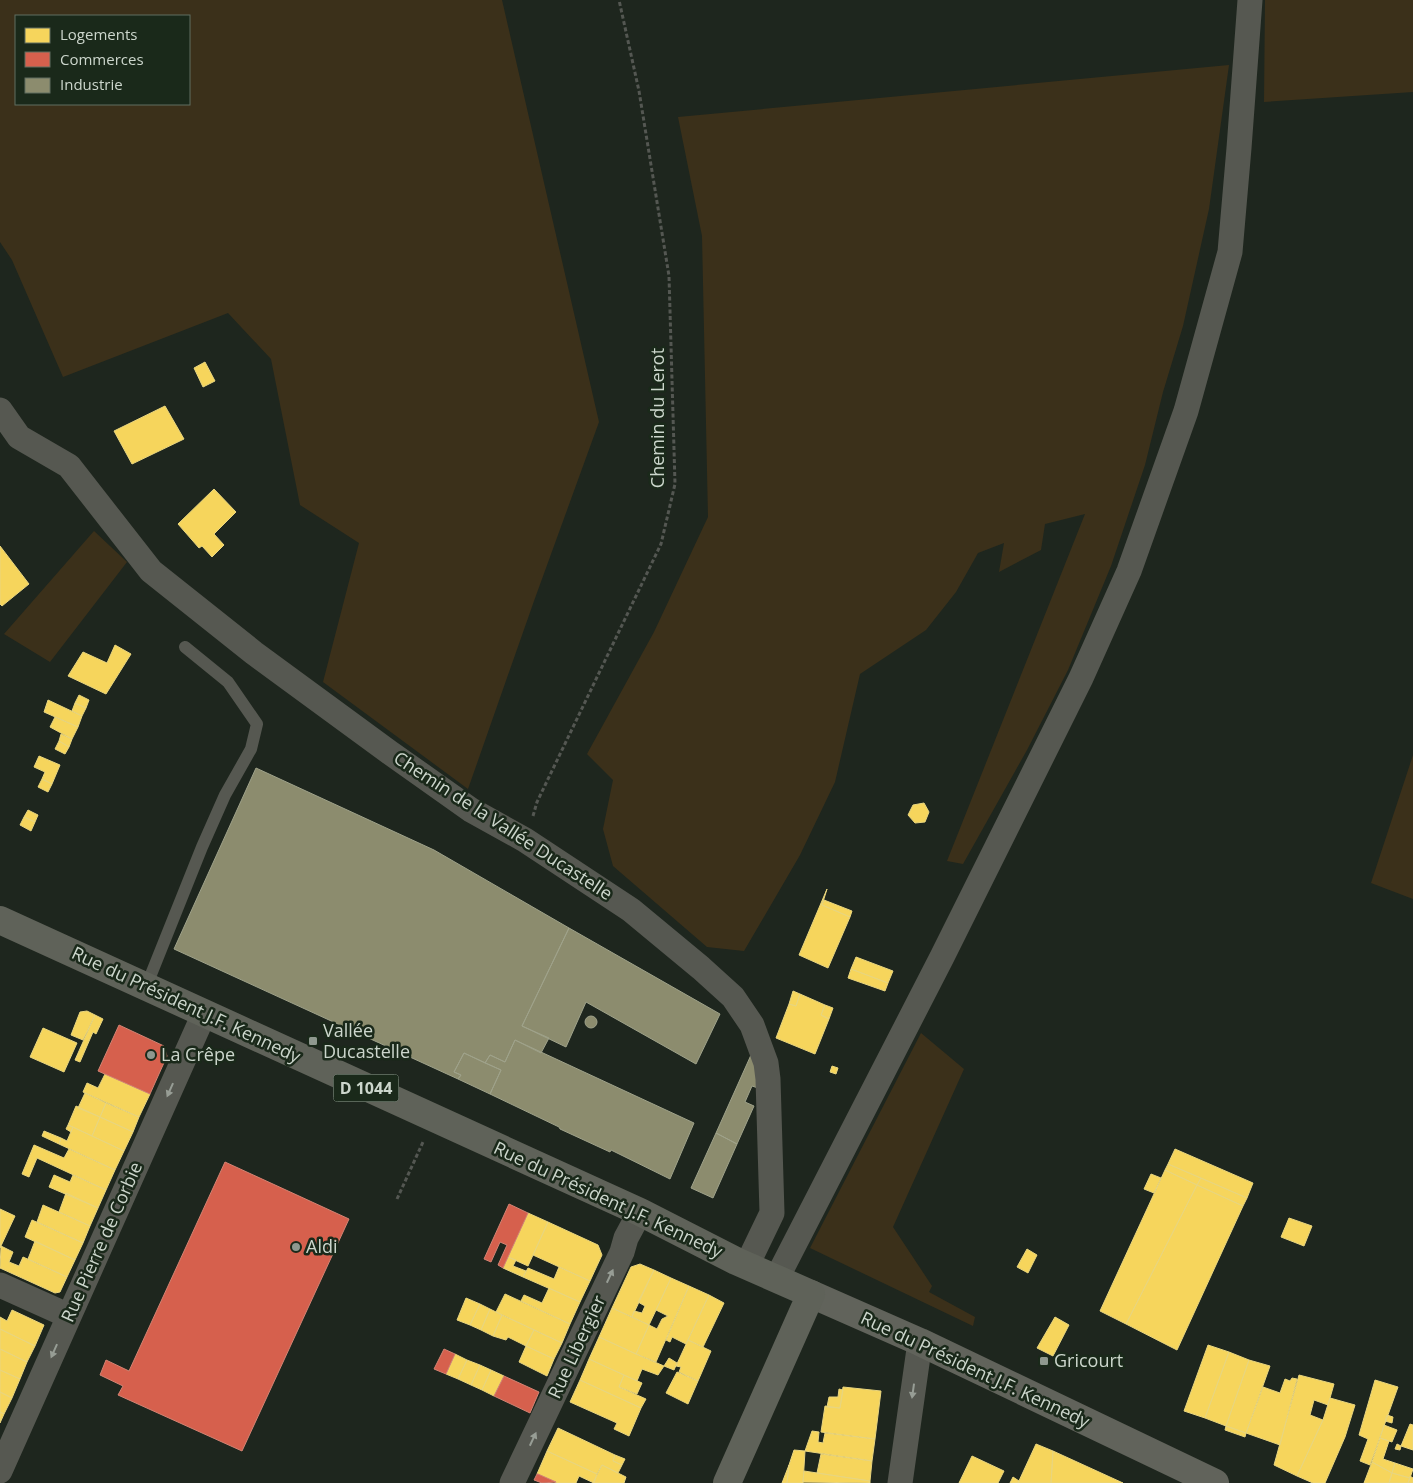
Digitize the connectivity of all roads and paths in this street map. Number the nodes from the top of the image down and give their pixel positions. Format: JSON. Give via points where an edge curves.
{"nodes":[{"id":1,"x":620,"y":0,"type":"edge"},
{"id":2,"x":1250,"y":0,"type":"edge"},
{"id":3,"x":0,"y":410,"type":"edge"},
{"id":4,"x":185,"y":647,"type":"dead end"},
{"id":5,"x":525,"y":840,"type":"junction"},
{"id":6,"x":0,"y":920,"type":"edge"},
{"id":7,"x":146,"y":987,"type":"junction"},
{"id":8,"x":204,"y":1014,"type":"junction"},
{"id":9,"x":434,"y":1119,"type":"junction"},
{"id":10,"x":397,"y":1199,"type":"dead end"},
{"id":11,"x":640,"y":1212,"type":"junction"},
{"id":12,"x":747,"y":1265,"type":"junction"},
{"id":13,"x":776,"y":1278,"type":"junction"},
{"id":14,"x":0,"y":1285,"type":"edge"},
{"id":15,"x":811,"y":1294,"type":"junction"},
{"id":16,"x":69,"y":1316,"type":"junction"},
{"id":17,"x":920,"y":1342,"type":"junction"},
{"id":18,"x":0,"y":1471,"type":"edge"},
{"id":19,"x":512,"y":1483,"type":"edge"},
{"id":20,"x":727,"y":1483,"type":"edge"},
{"id":21,"x":900,"y":1483,"type":"edge"},
{"id":22,"x":1215,"y":1483,"type":"edge"}],
"edges":[{"from":1,"to":5,"type":"path","name":"Chemin du Lerot","via":[[639,91],[669,276],[675,484],[661,544],[537,802]]},
{"from":2,"to":13,"type":"street","via":[[1230,252],[1186,411],[1129,571],[1081,678],[942,957]]},
{"from":3,"to":5,"type":"street","name":"Chemin de la Vallée Ducastelle","via":[[19,437],[70,466],[151,571],[254,653],[389,752],[471,810]]},
{"from":4,"to":7,"type":"lane","via":[[228,682],[256,724],[251,748],[205,838]]},
{"from":5,"to":12,"type":"street","name":"Chemin de la Vallée Ducastelle","via":[[631,910],[733,997],[752,1025],[766,1063],[768,1079],[772,1213]]},
{"from":6,"to":7,"type":"main road","name":"Rue du Président J.F. Kennedy","number":"D 1044"},
{"from":7,"to":8,"type":"main road","name":"Rue du Président J.F. Kennedy","number":"D 1044"},
{"from":8,"to":9,"type":"main road","name":"Rue du Président J.F. Kennedy","number":"D 1044"},
{"from":8,"to":16,"type":"street","name":"Rue Pierre de Corbie","one_way":true},
{"from":9,"to":10,"type":"path"},
{"from":9,"to":11,"type":"main road","name":"Rue du Président J.F. Kennedy","number":"D 1044"},
{"from":11,"to":12,"type":"main road","name":"Rue du Président J.F. Kennedy","number":"D 1044"},
{"from":19,"to":11,"type":"street","name":"Rue Libergier","one_way":true},
{"from":12,"to":13,"type":"main road","name":"Rue du Président J.F. Kennedy","number":"D 1044"},
{"from":13,"to":15,"type":"main road","name":"Rue du Président J.F. Kennedy","number":"D 1044"},
{"from":14,"to":16,"type":"street"},
{"from":15,"to":17,"type":"main road","name":"Rue du Président J.F. Kennedy"},
{"from":15,"to":20,"type":"main road"},
{"from":16,"to":18,"type":"street","name":"Rue Pierre de Corbie","one_way":true},
{"from":17,"to":21,"type":"street","one_way":true},
{"from":17,"to":22,"type":"main road","name":"Rue du Président J.F. Kennedy"}]}
